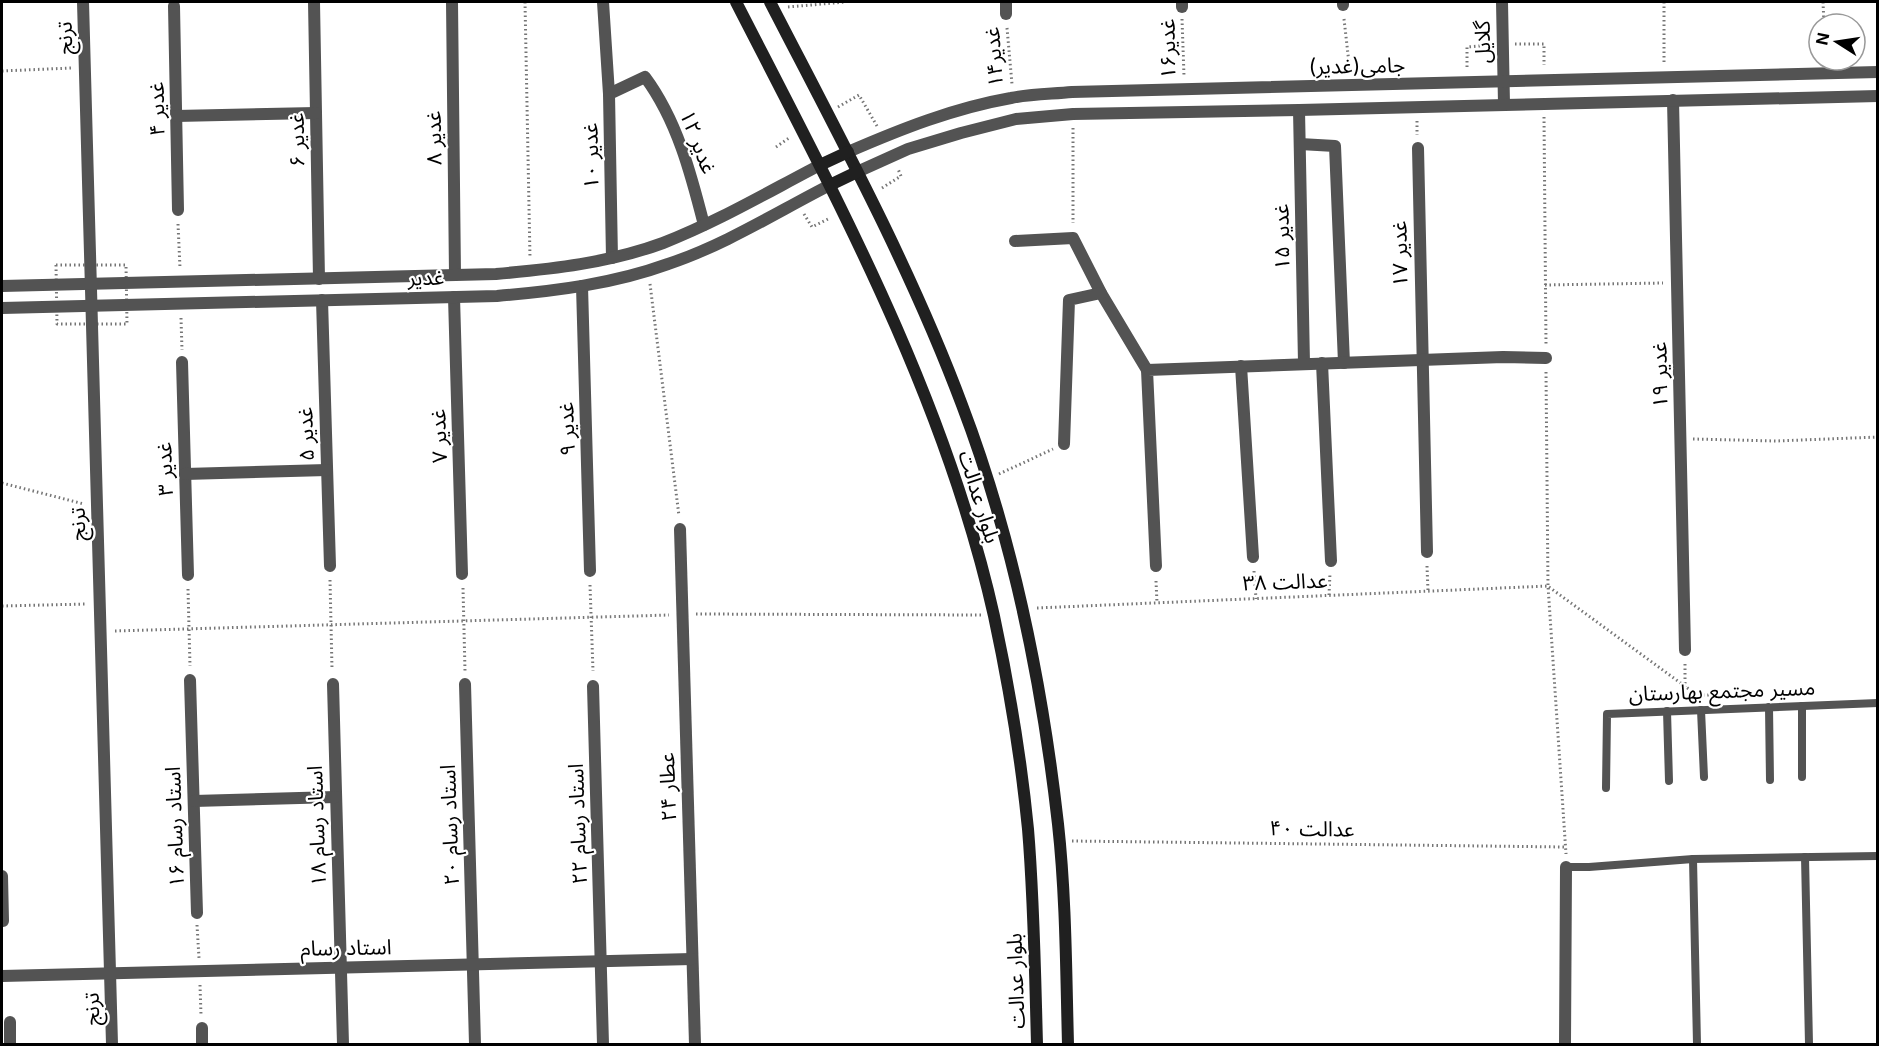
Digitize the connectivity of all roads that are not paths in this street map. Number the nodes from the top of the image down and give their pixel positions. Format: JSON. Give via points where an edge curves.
{"nodes":[{"id":1,"x":83,"y":2,"type":"edge"},
{"id":2,"x":314,"y":2,"type":"edge"},
{"id":3,"x":452,"y":2,"type":"edge"},
{"id":4,"x":603,"y":2,"type":"edge"},
{"id":5,"x":736,"y":2,"type":"edge"},
{"id":6,"x":1502,"y":2,"type":"edge"},
{"id":7,"x":772,"y":5,"type":"edge"},
{"id":8,"x":174,"y":6,"type":"dead end"},
{"id":9,"x":1878,"y":72,"type":"edge"},
{"id":10,"x":645,"y":77,"type":"joint"},
{"id":11,"x":1503,"y":82,"type":"junction"},
{"id":12,"x":609,"y":94,"type":"junction"},
{"id":13,"x":1878,"y":96,"type":"edge"},
{"id":14,"x":1673,"y":100,"type":"junction"},
{"id":15,"x":1504,"y":104,"type":"junction"},
{"id":16,"x":1299,"y":110,"type":"junction"},
{"id":17,"x":316,"y":113,"type":"junction"},
{"id":18,"x":176,"y":116,"type":"junction"},
{"id":19,"x":1300,"y":144,"type":"junction"},
{"id":20,"x":1418,"y":148,"type":"road end"},
{"id":21,"x":848,"y":152,"type":"junction"},
{"id":22,"x":820,"y":165,"type":"junction"},
{"id":23,"x":857,"y":172,"type":"junction"},
{"id":24,"x":830,"y":185,"type":"junction"},
{"id":25,"x":178,"y":210,"type":"road end"},
{"id":26,"x":704,"y":225,"type":"junction"},
{"id":27,"x":1014,"y":241,"type":"dead end"},
{"id":28,"x":612,"y":258,"type":"junction"},
{"id":29,"x":455,"y":275,"type":"junction"},
{"id":30,"x":319,"y":279,"type":"junction"},
{"id":31,"x":91,"y":284,"type":"junction"},
{"id":32,"x":2,"y":286,"type":"edge"},
{"id":33,"x":582,"y":286,"type":"junction"},
{"id":34,"x":1101,"y":293,"type":"junction"},
{"id":35,"x":454,"y":297,"type":"junction"},
{"id":36,"x":322,"y":300,"type":"junction"},
{"id":37,"x":92,"y":306,"type":"junction"},
{"id":38,"x":2,"y":308,"type":"edge"},
{"id":39,"x":1546,"y":358,"type":"road end"},
{"id":40,"x":1421,"y":360,"type":"junction"},
{"id":41,"x":182,"y":362,"type":"road end"},
{"id":42,"x":1304,"y":363,"type":"junction"},
{"id":43,"x":1322,"y":363,"type":"junction"},
{"id":44,"x":1344,"y":363,"type":"junction"},
{"id":45,"x":1241,"y":366,"type":"junction"},
{"id":46,"x":1148,"y":370,"type":"junction"},
{"id":47,"x":1064,"y":444,"type":"road end"},
{"id":48,"x":327,"y":470,"type":"junction"},
{"id":49,"x":185,"y":474,"type":"junction"},
{"id":50,"x":680,"y":529,"type":"road end"},
{"id":51,"x":1427,"y":552,"type":"road end"},
{"id":52,"x":1253,"y":557,"type":"road end"},
{"id":53,"x":1331,"y":561,"type":"road end"},
{"id":54,"x":330,"y":566,"type":"road end"},
{"id":55,"x":1155,"y":566,"type":"road end"},
{"id":56,"x":590,"y":571,"type":"road end"},
{"id":57,"x":462,"y":574,"type":"road end"},
{"id":58,"x":188,"y":575,"type":"road end"},
{"id":59,"x":1685,"y":650,"type":"road end"},
{"id":60,"x":190,"y":680,"type":"road end"},
{"id":61,"x":333,"y":684,"type":"road end"},
{"id":62,"x":465,"y":684,"type":"road end"},
{"id":63,"x":593,"y":686,"type":"road end"},
{"id":64,"x":1878,"y":703,"type":"edge"},
{"id":65,"x":1802,"y":706,"type":"junction"},
{"id":66,"x":1769,"y":707,"type":"junction"},
{"id":67,"x":1701,"y":710,"type":"junction"},
{"id":68,"x":1667,"y":711,"type":"junction"},
{"id":69,"x":1704,"y":777,"type":"dead end"},
{"id":70,"x":1802,"y":777,"type":"dead end"},
{"id":71,"x":1770,"y":780,"type":"dead end"},
{"id":72,"x":1669,"y":781,"type":"dead end"},
{"id":73,"x":1606,"y":788,"type":"dead end"},
{"id":74,"x":336,"y":797,"type":"junction"},
{"id":75,"x":194,"y":801,"type":"junction"},
{"id":76,"x":1878,"y":856,"type":"edge"},
{"id":77,"x":1805,"y":857,"type":"junction"},
{"id":78,"x":1693,"y":859,"type":"junction"},
{"id":79,"x":1566,"y":867,"type":"joint"},
{"id":80,"x":2,"y":876,"type":"edge"},
{"id":81,"x":197,"y":913,"type":"road end"},
{"id":82,"x":3,"y":921,"type":"dead end"},
{"id":83,"x":692,"y":959,"type":"junction"},
{"id":84,"x":601,"y":962,"type":"junction"},
{"id":85,"x":473,"y":965,"type":"junction"},
{"id":86,"x":341,"y":968,"type":"junction"},
{"id":87,"x":110,"y":974,"type":"junction"},
{"id":88,"x":2,"y":976,"type":"edge"},
{"id":89,"x":10,"y":1022,"type":"dead end"},
{"id":90,"x":202,"y":1028,"type":"road end"},
{"id":91,"x":10,"y":1044,"type":"edge"},
{"id":92,"x":112,"y":1044,"type":"edge"},
{"id":93,"x":202,"y":1044,"type":"edge"},
{"id":94,"x":343,"y":1044,"type":"edge"},
{"id":95,"x":475,"y":1044,"type":"edge"},
{"id":96,"x":603,"y":1044,"type":"edge"},
{"id":97,"x":695,"y":1044,"type":"edge"},
{"id":98,"x":1037,"y":1044,"type":"edge"},
{"id":99,"x":1068,"y":1044,"type":"edge"},
{"id":100,"x":1565,"y":1044,"type":"edge"},
{"id":101,"x":1697,"y":1044,"type":"edge"},
{"id":102,"x":1809,"y":1044,"type":"edge"}],
"edges":[{"from":1,"to":31,"type":"street","name":"ترنج"},
{"from":2,"to":17,"type":"street","name":"غدیر ۶"},
{"from":3,"to":29,"type":"street","name":"غدیر ۸"},
{"from":4,"to":12,"type":"street"},
{"from":5,"to":22,"type":"main road","name":"بلوار عدالت"},
{"from":6,"to":11,"type":"street","name":"گلایل"},
{"from":7,"to":21,"type":"main road","name":"بلوار عدالت"},
{"from":8,"to":18,"type":"street","name":"غدیر ۴"},
{"from":9,"to":11,"type":"street","name":"جامی(غدیر)"},
{"from":10,"to":12,"type":"street","name":"غدیر ۱۰"},
{"from":10,"to":26,"type":"street","name":"غدیر ۱۲","via":[[656,91],[690,167]]},
{"from":11,"to":15,"type":"street","name":"گلایل"},
{"from":11,"to":21,"type":"street","name":"جامی(غدیر)","via":[[1072,92],[1013,98],[955,111]]},
{"from":12,"to":28,"type":"street","name":"غدیر ۱۰"},
{"from":13,"to":14,"type":"street","name":"جامی(غدیر)"},
{"from":14,"to":15,"type":"street","name":"جامی(غدیر)"},
{"from":14,"to":59,"type":"street","name":"غدیر ۱۹"},
{"from":15,"to":16,"type":"street","name":"جامی(غدیر)"},
{"from":16,"to":19,"type":"street","name":"غدیر ۱۵"},
{"from":16,"to":23,"type":"street","name":"جامی(غدیر)","via":[[1073,114],[1016,119],[908,149]]},
{"from":17,"to":18,"type":"street"},
{"from":17,"to":30,"type":"street","name":"غدیر ۶"},
{"from":18,"to":25,"type":"street","name":"غدیر ۴"},
{"from":19,"to":42,"type":"street","name":"غدیر ۱۵"},
{"from":19,"to":44,"type":"street","via":[[1335,146]]},
{"from":20,"to":40,"type":"street","name":"غدیر ۱۷"},
{"from":21,"to":22,"type":"main road"},
{"from":21,"to":23,"type":"main road","name":"بلوار عدالت"},
{"from":22,"to":24,"type":"main road","name":"بلوار عدالت"},
{"from":22,"to":26,"type":"street","name":"غدیر"},
{"from":23,"to":24,"type":"main road"},
{"from":23,"to":99,"type":"main road","name":"بلوار عدالت","via":[[922,308],[963,406],[1023,608],[1043,710],[1059,841]]},
{"from":24,"to":33,"type":"street","name":"غدیر","via":[[670,264]]},
{"from":24,"to":98,"type":"main road","name":"بلوار عدالت","via":[[894,320],[934,417],[967,517],[993,615],[1028,829]]},
{"from":26,"to":28,"type":"street","name":"غدیر"},
{"from":27,"to":34,"type":"street","via":[[1073,237]]},
{"from":28,"to":29,"type":"street","name":"غدیر","via":[[554,269]]},
{"from":29,"to":30,"type":"street","name":"غدیر"},
{"from":30,"to":31,"type":"street","name":"غدیر"},
{"from":31,"to":32,"type":"street","name":"غدیر"},
{"from":31,"to":37,"type":"street","name":"ترنج"},
{"from":33,"to":35,"type":"street","name":"غدیر"},
{"from":33,"to":56,"type":"street","name":"غدیر ۹"},
{"from":34,"to":46,"type":"street"},
{"from":34,"to":47,"type":"street","via":[[1068,300]]},
{"from":35,"to":36,"type":"street","name":"غدیر"},
{"from":35,"to":57,"type":"street","name":"غدیر ۷"},
{"from":36,"to":37,"type":"street","name":"غدیر"},
{"from":36,"to":48,"type":"street","name":"غدیر ۵"},
{"from":37,"to":38,"type":"street","name":"غدیر"},
{"from":37,"to":87,"type":"street","name":"ترنج"},
{"from":39,"to":40,"type":"street"},
{"from":40,"to":44,"type":"street"},
{"from":40,"to":51,"type":"street","name":"غدیر ۱۷"},
{"from":41,"to":49,"type":"street","name":"غدیر ۳"},
{"from":42,"to":43,"type":"street"},
{"from":42,"to":45,"type":"street"},
{"from":43,"to":44,"type":"street"},
{"from":43,"to":53,"type":"street"},
{"from":45,"to":46,"type":"street"},
{"from":45,"to":52,"type":"street"},
{"from":46,"to":55,"type":"street"},
{"from":48,"to":49,"type":"street"},
{"from":48,"to":54,"type":"street","name":"غدیر ۵"},
{"from":49,"to":58,"type":"street","name":"غدیر ۳"},
{"from":50,"to":83,"type":"street","name":"عطار ۲۴"},
{"from":60,"to":75,"type":"street","name":"استاد رسام ۱۶"},
{"from":61,"to":74,"type":"street","name":"استاد رسام ۱۸"},
{"from":62,"to":85,"type":"street","name":"استاد رسام ۲۰"},
{"from":63,"to":84,"type":"street","name":"استاد رسام ۲۲"},
{"from":64,"to":65,"type":"lane","name":"مسیر مجتمع بهارستان"},
{"from":65,"to":66,"type":"lane","name":"مسیر مجتمع بهارستان"},
{"from":65,"to":70,"type":"lane"},
{"from":66,"to":67,"type":"lane","name":"مسیر مجتمع بهارستان"},
{"from":66,"to":71,"type":"lane"},
{"from":67,"to":68,"type":"lane","name":"مسیر مجتمع بهارستان"},
{"from":67,"to":69,"type":"lane"},
{"from":68,"to":72,"type":"lane"},
{"from":68,"to":73,"type":"lane","name":"مسیر مجتمع بهارستان","via":[[1606,714]]},
{"from":74,"to":75,"type":"street"},
{"from":74,"to":86,"type":"street","name":"استاد رسام ۱۸"},
{"from":75,"to":81,"type":"street","name":"استاد رسام ۱۶"},
{"from":76,"to":77,"type":"lane"},
{"from":77,"to":78,"type":"lane"},
{"from":77,"to":102,"type":"lane"},
{"from":78,"to":79,"type":"lane"},
{"from":78,"to":101,"type":"lane"},
{"from":79,"to":100,"type":"street"},
{"from":80,"to":82,"type":"street"},
{"from":83,"to":84,"type":"street","name":"استاد رسام"},
{"from":83,"to":97,"type":"street","name":"عطار ۲۴"},
{"from":84,"to":85,"type":"street","name":"استاد رسام"},
{"from":84,"to":96,"type":"street","name":"استاد رسام ۲۲"},
{"from":85,"to":86,"type":"street","name":"استاد رسام"},
{"from":85,"to":95,"type":"street","name":"استاد رسام ۲۰"},
{"from":86,"to":87,"type":"street","name":"استاد رسام"},
{"from":86,"to":94,"type":"street","name":"استاد رسام ۱۸"},
{"from":87,"to":88,"type":"street","name":"استاد رسام"},
{"from":87,"to":92,"type":"street","name":"ترنج"},
{"from":89,"to":91,"type":"street"},
{"from":90,"to":93,"type":"street"}]}
